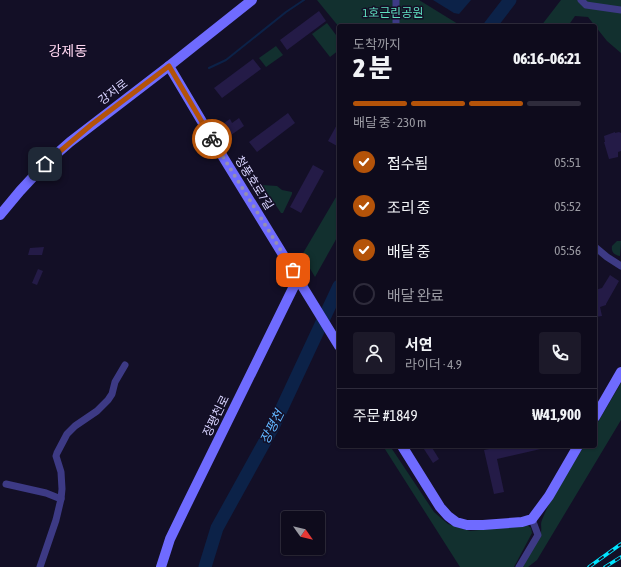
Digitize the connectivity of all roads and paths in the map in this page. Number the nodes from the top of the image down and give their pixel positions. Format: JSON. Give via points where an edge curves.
{"nodes":[{"id":1,"x":252,"y":0,"type":"edge"},
{"id":2,"x":396,"y":0,"type":"edge"},
{"id":3,"x":581,"y":0,"type":"edge"},
{"id":4,"x":621,"y":10,"type":"edge"},
{"id":5,"x":396,"y":24,"type":"edge"},
{"id":6,"x":169,"y":66,"type":"junction"},
{"id":7,"x":0,"y":215,"type":"edge"},
{"id":8,"x":597,"y":249,"type":"edge"},
{"id":9,"x":621,"y":266,"type":"edge"},
{"id":10,"x":298,"y":278,"type":"junction"},
{"id":11,"x":337,"y":343,"type":"edge"},
{"id":12,"x":125,"y":365,"type":"dead end"},
{"id":13,"x":621,"y":372,"type":"edge"},
{"id":14,"x":597,"y":414,"type":"edge"},
{"id":15,"x":403,"y":448,"type":"edge"},
{"id":16,"x":577,"y":448,"type":"edge"},
{"id":17,"x":6,"y":484,"type":"dead end"},
{"id":18,"x":61,"y":499,"type":"junction"},
{"id":19,"x":532,"y":519,"type":"junction"},
{"id":20,"x":40,"y":567,"type":"edge"},
{"id":21,"x":161,"y":567,"type":"edge"},
{"id":22,"x":519,"y":567,"type":"edge"}],
"edges":[{"from":1,"to":6,"type":"street","name":"강저로"},
{"from":2,"to":5,"type":"street"},
{"from":3,"to":4,"type":"street","via":[[586,5]]},
{"from":6,"to":7,"type":"street","name":"강저로","via":[[70,142],[40,170]]},
{"from":6,"to":10,"type":"street","name":"청풍호로7길"},
{"from":8,"to":9,"type":"street"},
{"from":10,"to":11,"type":"street","name":"청풍호로7길"},
{"from":10,"to":21,"type":"street","name":"장평천로","via":[[170,539]]},
{"from":12,"to":18,"type":"street","via":[[108,400],[75,426],[59,447],[56,456],[62,484]]},
{"from":13,"to":14,"type":"street"},
{"from":15,"to":19,"type":"street","via":[[440,507],[456,522],[483,525]]},
{"from":16,"to":19,"type":"street","via":[[549,496]]},
{"from":17,"to":18,"type":"street"},
{"from":18,"to":20,"type":"street"},
{"from":19,"to":22,"type":"street","via":[[538,535]]}]}
